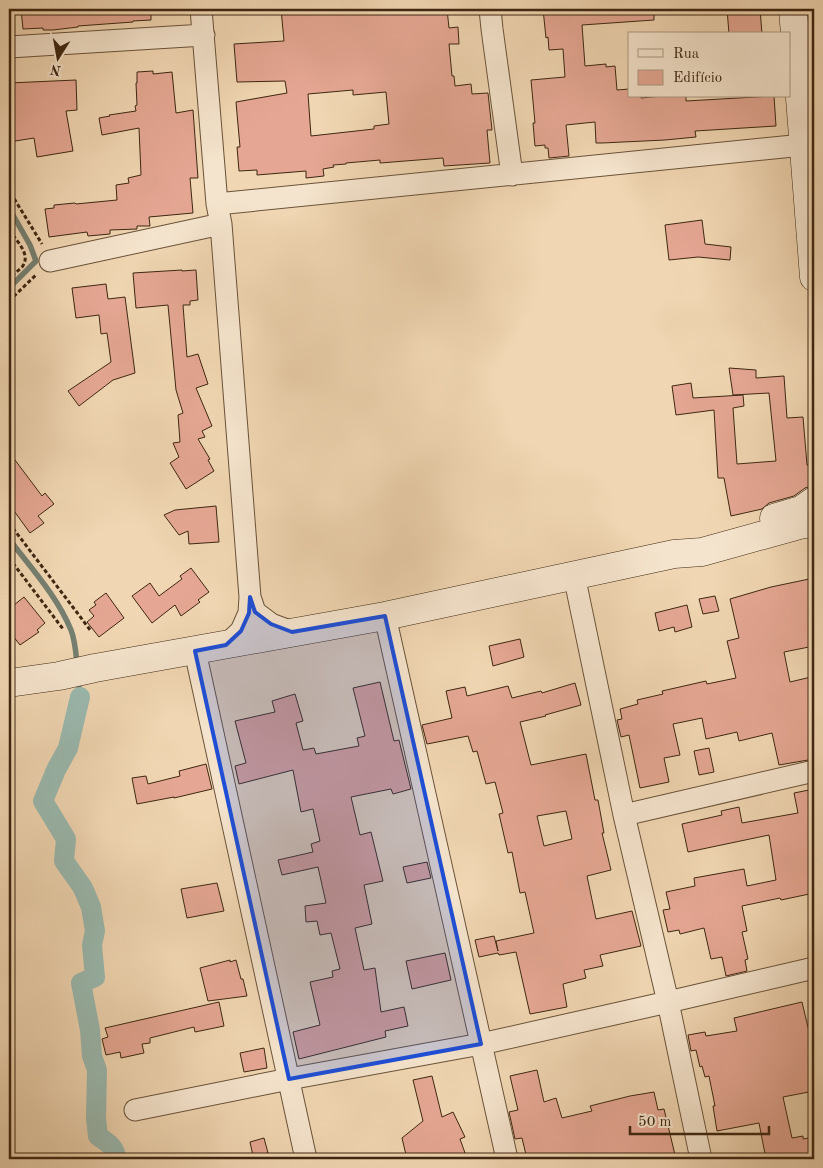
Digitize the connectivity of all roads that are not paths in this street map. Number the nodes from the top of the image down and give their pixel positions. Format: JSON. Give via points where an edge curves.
{"nodes":[{"id":1,"x":201,"y":9,"type":"edge"},
{"id":2,"x":490,"y":9,"type":"edge"},
{"id":3,"x":793,"y":9,"type":"edge"},
{"id":4,"x":204,"y":35,"type":"junction"},
{"id":5,"x":9,"y":47,"type":"edge"},
{"id":6,"x":803,"y":145,"type":"junction"},
{"id":7,"x":512,"y":175,"type":"junction"},
{"id":8,"x":217,"y":204,"type":"junction"},
{"id":9,"x":221,"y":224,"type":"junction"},
{"id":10,"x":50,"y":261,"type":"road end"},
{"id":11,"x":814,"y":261,"type":"edge"},
{"id":12,"x":814,"y":501,"type":"edge"},
{"id":13,"x":814,"y":525,"type":"edge"},
{"id":14,"x":674,"y":554,"type":"junction"},
{"id":15,"x":574,"y":575,"type":"junction"},
{"id":16,"x":250,"y":596,"type":"junction"},
{"id":17,"x":385,"y":616,"type":"junction"},
{"id":18,"x":292,"y":632,"type":"junction"},
{"id":19,"x":226,"y":645,"type":"junction"},
{"id":20,"x":195,"y":651,"type":"junction"},
{"id":21,"x":9,"y":683,"type":"edge"},
{"id":22,"x":814,"y":771,"type":"edge"},
{"id":23,"x":624,"y":815,"type":"junction"},
{"id":24,"x":814,"y":968,"type":"edge"},
{"id":25,"x":668,"y":1002,"type":"junction"},
{"id":26,"x":481,"y":1044,"type":"junction"},
{"id":27,"x":289,"y":1079,"type":"junction"},
{"id":28,"x":135,"y":1110,"type":"dead end"},
{"id":29,"x":306,"y":1159,"type":"edge"},
{"id":30,"x":507,"y":1159,"type":"edge"},
{"id":31,"x":701,"y":1159,"type":"edge"}],
"edges":[{"from":1,"to":4,"type":"street"},
{"from":2,"to":7,"type":"street"},
{"from":3,"to":6,"type":"street"},
{"from":4,"to":5,"type":"street"},
{"from":4,"to":8,"type":"street"},
{"from":6,"to":7,"type":"street"},
{"from":6,"to":11,"type":"street"},
{"from":7,"to":8,"type":"street"},
{"from":8,"to":9,"type":"street"},
{"from":9,"to":10,"type":"street"},
{"from":9,"to":16,"type":"street"},
{"from":12,"to":14,"type":"street","via":[[801,510],[698,543]]},
{"from":13,"to":14,"type":"street","via":[[803,524],[702,552]]},
{"from":14,"to":15,"type":"street"},
{"from":15,"to":17,"type":"street"},
{"from":15,"to":23,"type":"street"},
{"from":16,"to":18,"type":"street","via":[[255,612],[271,624]]},
{"from":16,"to":19,"type":"street","via":[[249,613],[241,631]]},
{"from":17,"to":18,"type":"street"},
{"from":17,"to":26,"type":"street"},
{"from":18,"to":19,"type":"street"},
{"from":19,"to":20,"type":"street"},
{"from":20,"to":21,"type":"street"},
{"from":20,"to":27,"type":"street"},
{"from":22,"to":23,"type":"street"},
{"from":23,"to":25,"type":"street"},
{"from":24,"to":25,"type":"street"},
{"from":25,"to":26,"type":"street"},
{"from":25,"to":31,"type":"street"},
{"from":26,"to":27,"type":"street"},
{"from":26,"to":30,"type":"street"},
{"from":27,"to":28,"type":"street"},
{"from":27,"to":29,"type":"street"}]}
